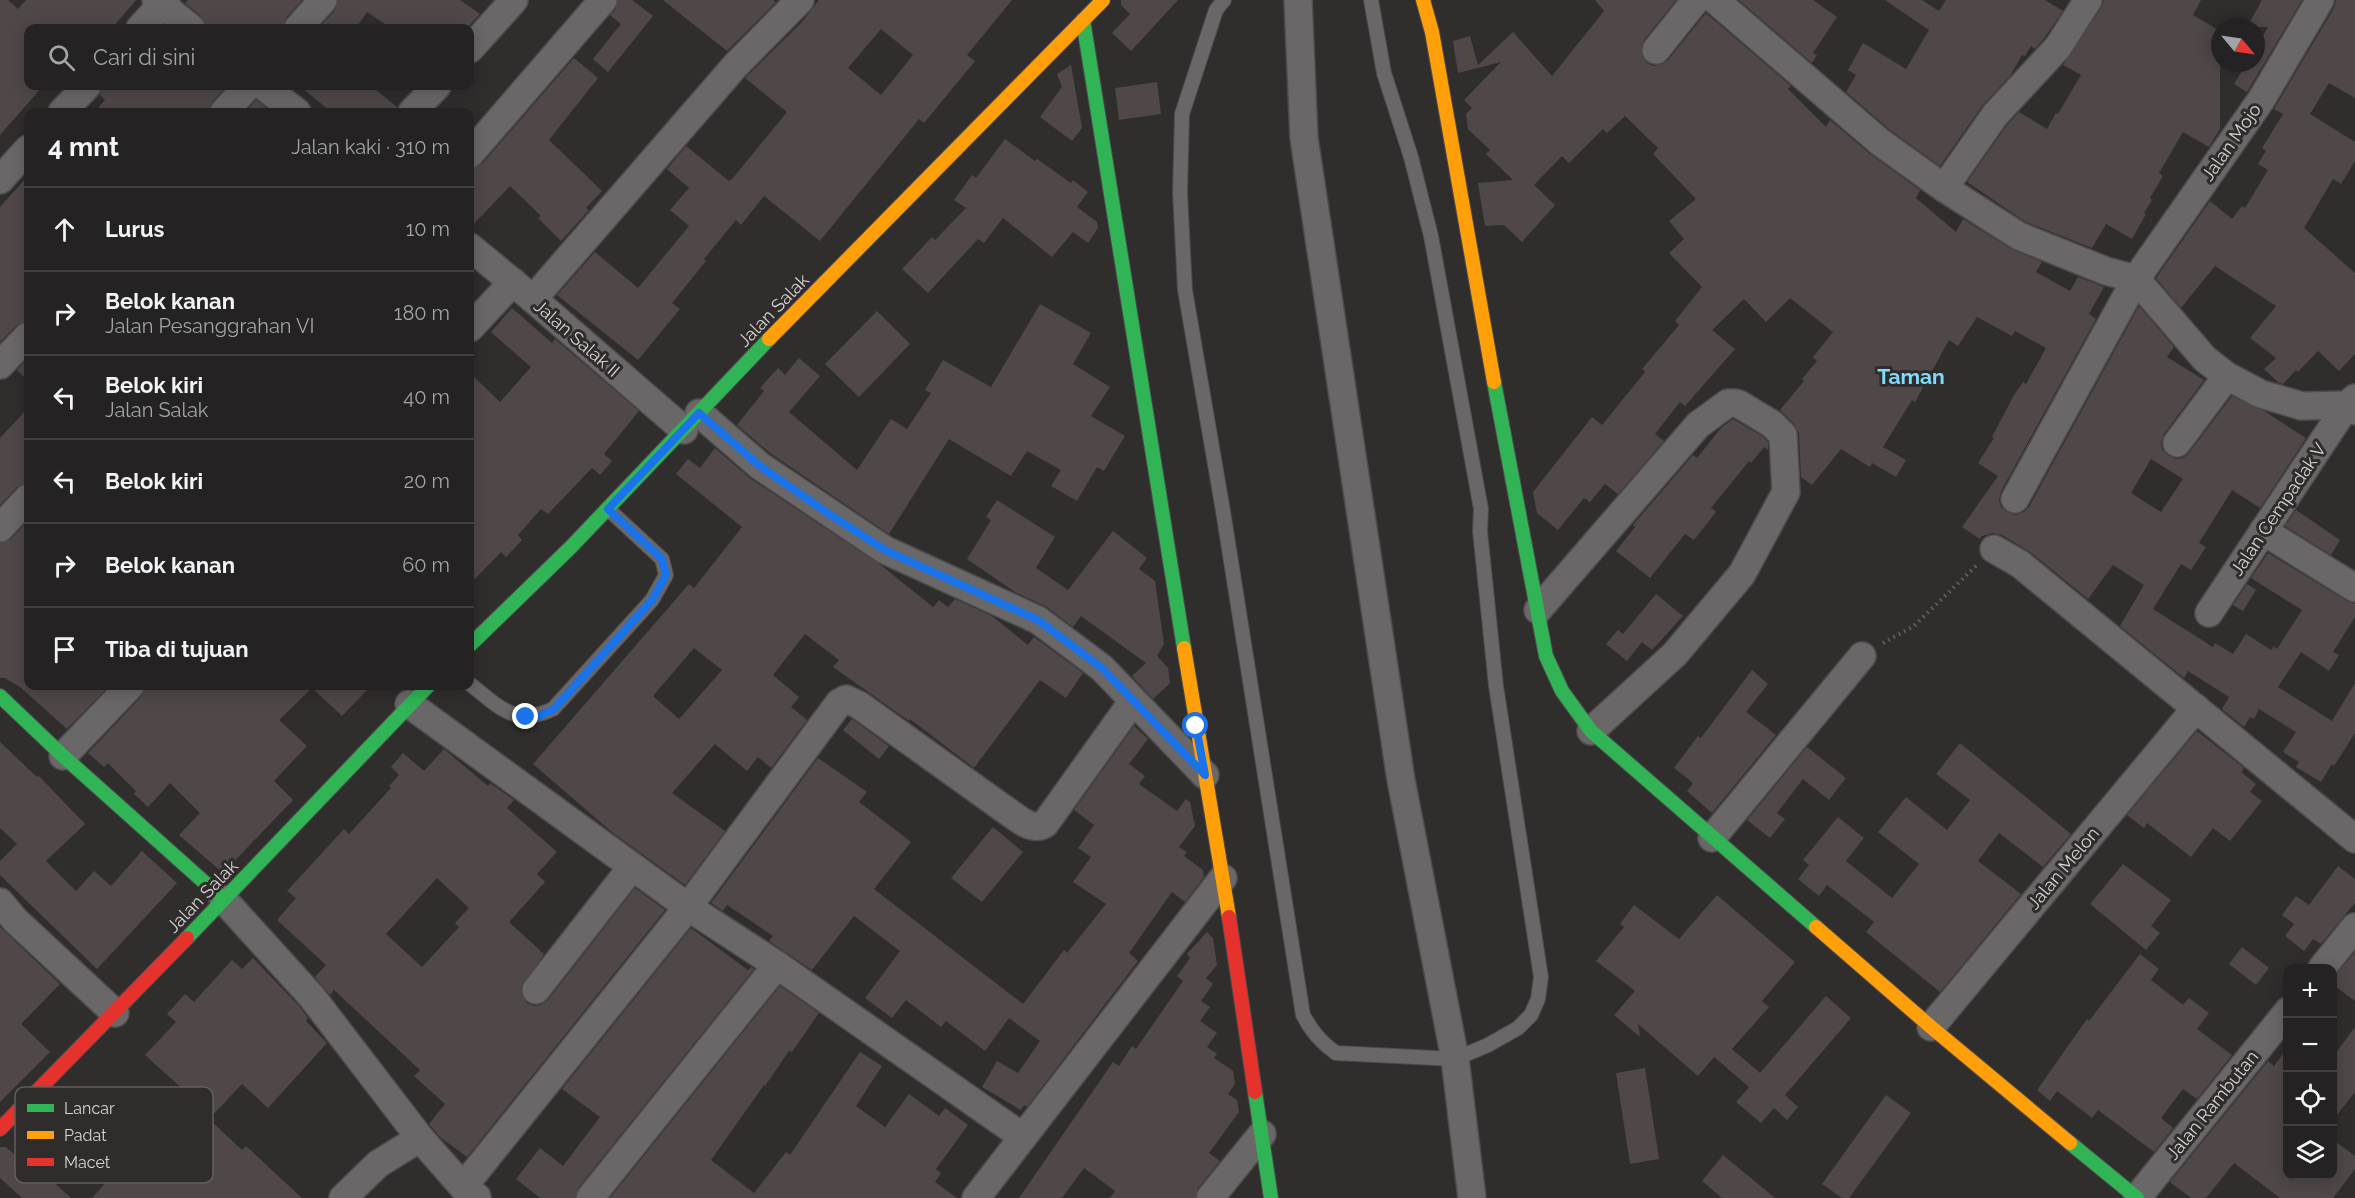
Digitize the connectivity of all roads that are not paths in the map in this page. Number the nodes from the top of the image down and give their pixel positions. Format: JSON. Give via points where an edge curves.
{"nodes":[{"id":1,"x":323,"y":0,"type":"edge"},
{"id":2,"x":514,"y":0,"type":"edge"},
{"id":3,"x":603,"y":0,"type":"edge"},
{"id":4,"x":800,"y":0,"type":"edge"},
{"id":5,"x":1103,"y":0,"type":"edge"},
{"id":6,"x":1224,"y":0,"type":"edge"},
{"id":7,"x":1298,"y":0,"type":"edge"},
{"id":8,"x":1371,"y":0,"type":"edge"},
{"id":9,"x":1423,"y":0,"type":"edge"},
{"id":10,"x":1696,"y":0,"type":"edge"},
{"id":11,"x":1715,"y":0,"type":"edge"},
{"id":12,"x":2088,"y":0,"type":"edge"},
{"id":13,"x":2320,"y":0,"type":"edge"},
{"id":14,"x":161,"y":2,"type":"edge"},
{"id":15,"x":1083,"y":20,"type":"junction"},
{"id":16,"x":143,"y":24,"type":"edge"},
{"id":17,"x":186,"y":24,"type":"edge"},
{"id":18,"x":302,"y":24,"type":"edge"},
{"id":19,"x":474,"y":45,"type":"edge"},
{"id":20,"x":1656,"y":50,"type":"dead end"},
{"id":21,"x":83,"y":90,"type":"edge"},
{"id":22,"x":244,"y":90,"type":"edge"},
{"id":23,"x":268,"y":90,"type":"edge"},
{"id":24,"x":433,"y":90,"type":"edge"},
{"id":25,"x":66,"y":108,"type":"edge"},
{"id":26,"x":228,"y":108,"type":"edge"},
{"id":27,"x":292,"y":108,"type":"edge"},
{"id":28,"x":416,"y":108,"type":"edge"},
{"id":29,"x":474,"y":149,"type":"edge"},
{"id":30,"x":24,"y":153,"type":"edge"},
{"id":31,"x":0,"y":180,"type":"edge"},
{"id":32,"x":1944,"y":188,"type":"junction"},
{"id":33,"x":474,"y":250,"type":"edge"},
{"id":34,"x":2136,"y":279,"type":"junction"},
{"id":35,"x":523,"y":291,"type":"junction"},
{"id":36,"x":474,"y":325,"type":"edge"},
{"id":37,"x":24,"y":340,"type":"edge"},
{"id":38,"x":0,"y":365,"type":"edge"},
{"id":39,"x":2227,"y":376,"type":"junction"},
{"id":40,"x":2352,"y":405,"type":"edge"},
{"id":41,"x":691,"y":421,"type":"junction"},
{"id":42,"x":2177,"y":443,"type":"dead end"},
{"id":43,"x":2015,"y":499,"type":"dead end"},
{"id":44,"x":24,"y":502,"type":"edge"},
{"id":45,"x":608,"y":509,"type":"junction"},
{"id":46,"x":0,"y":528,"type":"edge"},
{"id":47,"x":2263,"y":531,"type":"junction"},
{"id":48,"x":1994,"y":549,"type":"road end"},
{"id":49,"x":2355,"y":588,"type":"edge"},
{"id":50,"x":1538,"y":610,"type":"junction"},
{"id":51,"x":2209,"y":613,"type":"dead end"},
{"id":52,"x":474,"y":641,"type":"edge"},
{"id":53,"x":1862,"y":656,"type":"road end"},
{"id":54,"x":474,"y":687,"type":"edge"},
{"id":55,"x":126,"y":690,"type":"edge"},
{"id":56,"x":418,"y":694,"type":"edge"},
{"id":57,"x":0,"y":696,"type":"edge"},
{"id":58,"x":1133,"y":701,"type":"junction"},
{"id":59,"x":2196,"y":708,"type":"junction"},
{"id":60,"x":1592,"y":731,"type":"junction"},
{"id":61,"x":63,"y":756,"type":"junction"},
{"id":62,"x":1205,"y":775,"type":"junction"},
{"id":63,"x":1712,"y":838,"type":"junction"},
{"id":64,"x":2355,"y":839,"type":"edge"},
{"id":65,"x":632,"y":867,"type":"junction"},
{"id":66,"x":1223,"y":878,"type":"junction"},
{"id":67,"x":223,"y":899,"type":"junction"},
{"id":68,"x":0,"y":902,"type":"edge"},
{"id":69,"x":688,"y":907,"type":"junction"},
{"id":70,"x":2355,"y":927,"type":"edge"},
{"id":71,"x":777,"y":964,"type":"junction"},
{"id":72,"x":2326,"y":964,"type":"edge"},
{"id":73,"x":536,"y":990,"type":"dead end"},
{"id":74,"x":115,"y":1013,"type":"junction"},
{"id":75,"x":2283,"y":1017,"type":"edge"},
{"id":76,"x":1931,"y":1027,"type":"junction"},
{"id":77,"x":1455,"y":1059,"type":"junction"},
{"id":78,"x":42,"y":1087,"type":"edge"},
{"id":79,"x":15,"y":1114,"type":"edge"},
{"id":80,"x":0,"y":1129,"type":"edge"},
{"id":81,"x":1262,"y":1134,"type":"junction"},
{"id":82,"x":1023,"y":1137,"type":"junction"},
{"id":83,"x":420,"y":1138,"type":"junction"},
{"id":84,"x":471,"y":1192,"type":"edge"},
{"id":85,"x":343,"y":1198,"type":"edge"},
{"id":86,"x":590,"y":1198,"type":"edge"},
{"id":87,"x":976,"y":1198,"type":"edge"},
{"id":88,"x":1210,"y":1198,"type":"edge"},
{"id":89,"x":1271,"y":1198,"type":"edge"},
{"id":90,"x":1472,"y":1198,"type":"edge"},
{"id":91,"x":2137,"y":1198,"type":"edge"}],
"edges":[{"from":1,"to":18,"type":"street"},
{"from":2,"to":19,"type":"street"},
{"from":3,"to":29,"type":"street"},
{"from":4,"to":35,"type":"street"},
{"from":5,"to":15,"type":"street","name":"Jalan Salak"},
{"from":6,"to":77,"type":"lane","via":[[1216,10],[1182,114],[1180,193],[1185,290],[1303,1016],[1311,1031],[1336,1053]]},
{"from":7,"to":77,"type":"street","via":[[1304,138],[1401,780]]},
{"from":8,"to":77,"type":"lane","via":[[1384,73],[1431,236],[1481,509],[1496,686],[1541,977],[1531,1015],[1518,1028]]},
{"from":9,"to":50,"type":"street"},
{"from":10,"to":20,"type":"street"},
{"from":11,"to":32,"type":"street","via":[[1880,142]]},
{"from":12,"to":32,"type":"street","via":[[2058,47],[1995,115]]},
{"from":13,"to":34,"type":"street","name":"Jalan Mojo","via":[[2260,100]]},
{"from":14,"to":16,"type":"street"},
{"from":14,"to":17,"type":"street"},
{"from":15,"to":41,"type":"street","name":"Jalan Salak"},
{"from":15,"to":62,"type":"street"},
{"from":21,"to":25,"type":"street"},
{"from":22,"to":26,"type":"street"},
{"from":23,"to":27,"type":"street"},
{"from":24,"to":28,"type":"street"},
{"from":30,"to":31,"type":"street"},
{"from":32,"to":34,"type":"street","via":[[2019,236]]},
{"from":33,"to":35,"type":"street","name":"Jalan Salak II"},
{"from":34,"to":39,"type":"street","via":[[2205,359]]},
{"from":34,"to":43,"type":"street","name":"Jalan Mojo"},
{"from":35,"to":36,"type":"street"},
{"from":35,"to":41,"type":"street","name":"Jalan Salak II"},
{"from":37,"to":38,"type":"street"},
{"from":39,"to":40,"type":"street","via":[[2261,394],[2302,406]]},
{"from":39,"to":42,"type":"street"},
{"from":40,"to":47,"type":"street","name":"Jalan Cempadak V"},
{"from":41,"to":45,"type":"street","name":"Jalan Salak"},
{"from":41,"to":58,"type":"street","name":"Jalan Salak II","via":[[885,550],[1038,620],[1102,668]]},
{"from":44,"to":46,"type":"street"},
{"from":45,"to":52,"type":"street","name":"Jalan Salak"},
{"from":45,"to":54,"type":"lane","via":[[662,559],[666,575],[652,600],[554,709],[537,717],[503,711]]},
{"from":47,"to":49,"type":"street"},
{"from":47,"to":51,"type":"street","name":"Jalan Cempadak V"},
{"from":48,"to":59,"type":"street","via":[[2020,564]]},
{"from":50,"to":60,"type":"street","via":[[1546,656],[1562,691]]},
{"from":50,"to":60,"type":"street","via":[[1705,419],[1728,404],[1739,404],[1783,435],[1786,492],[1742,574],[1675,654]]},
{"from":53,"to":63,"type":"street"},
{"from":55,"to":61,"type":"street"},
{"from":56,"to":65,"type":"street"},
{"from":56,"to":67,"type":"street","name":"Jalan Salak"},
{"from":57,"to":61,"type":"street"},
{"from":58,"to":62,"type":"street","name":"Jalan Salak II"},
{"from":58,"to":69,"type":"street","via":[[1045,824],[1032,827],[846,699],[839,703]]},
{"from":59,"to":64,"type":"street"},
{"from":59,"to":76,"type":"street","name":"Jalan Melon"},
{"from":60,"to":63,"type":"street"},
{"from":61,"to":67,"type":"street"},
{"from":62,"to":66,"type":"street"},
{"from":63,"to":76,"type":"street"},
{"from":65,"to":69,"type":"street"},
{"from":65,"to":73,"type":"street"},
{"from":66,"to":81,"type":"street"},
{"from":66,"to":82,"type":"street"},
{"from":67,"to":74,"type":"street","name":"Jalan Salak"},
{"from":67,"to":83,"type":"street","via":[[312,997]]},
{"from":68,"to":74,"type":"street"},
{"from":69,"to":71,"type":"street"},
{"from":69,"to":84,"type":"street"},
{"from":70,"to":72,"type":"street"},
{"from":71,"to":82,"type":"street"},
{"from":71,"to":86,"type":"street"},
{"from":74,"to":78,"type":"street","name":"Jalan Salak"},
{"from":75,"to":91,"type":"street","name":"Jalan Rambutan"},
{"from":76,"to":91,"type":"street"},
{"from":77,"to":90,"type":"street"},
{"from":79,"to":80,"type":"street","name":"Jalan Salak"},
{"from":81,"to":88,"type":"street"},
{"from":81,"to":89,"type":"street"},
{"from":82,"to":87,"type":"street"},
{"from":83,"to":84,"type":"street"},
{"from":83,"to":85,"type":"street","via":[[378,1164]]}]}
